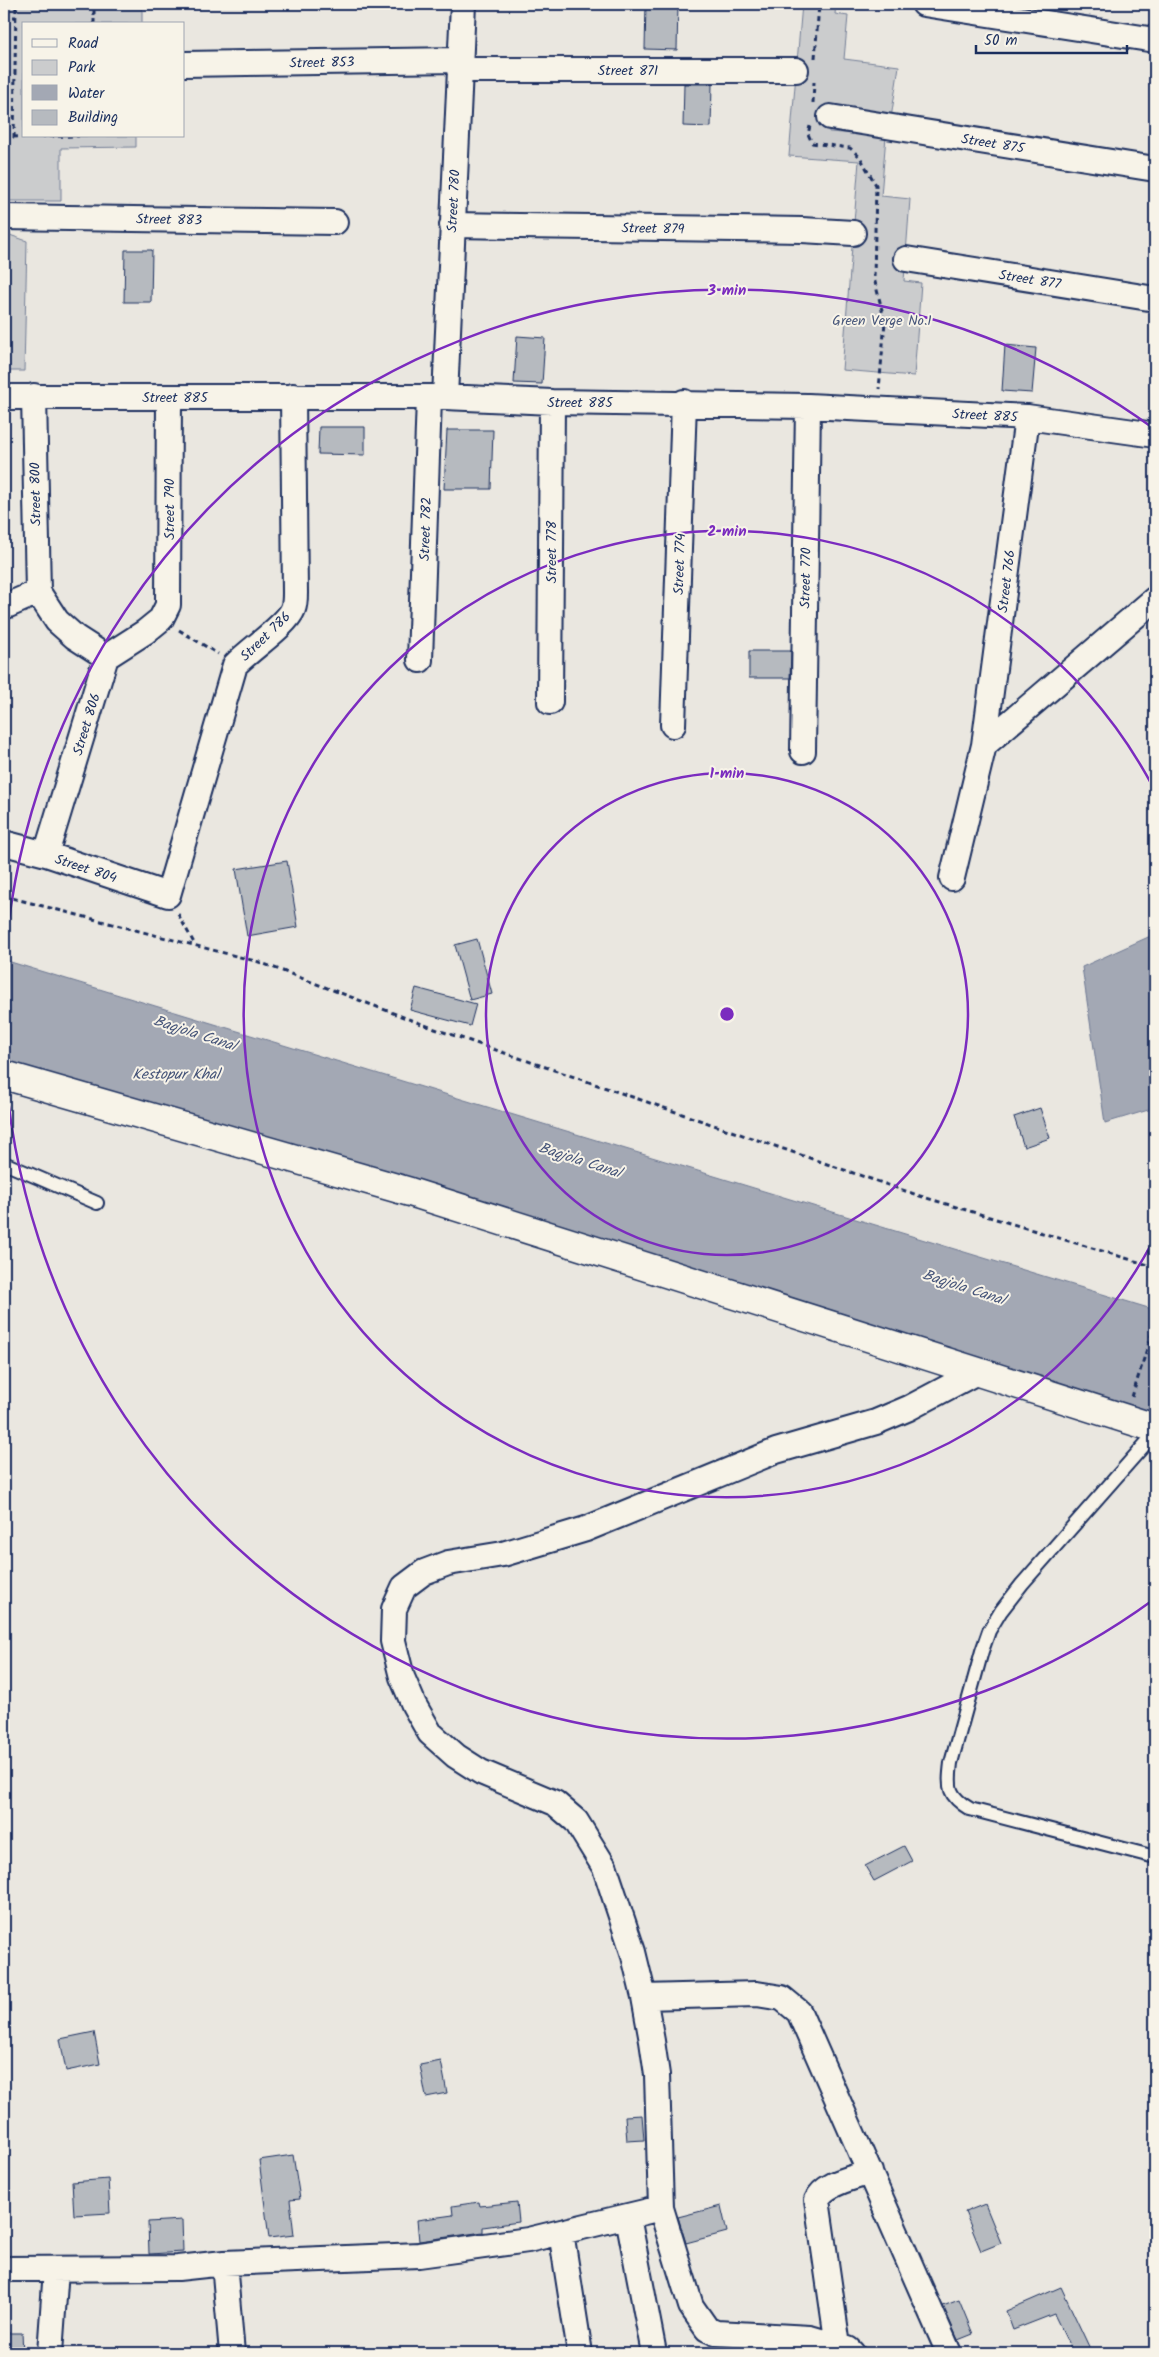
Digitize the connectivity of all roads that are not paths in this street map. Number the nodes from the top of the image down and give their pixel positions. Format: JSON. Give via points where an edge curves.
{"nodes":[{"id":1,"x":463,"y":4,"type":"edge"},
{"id":2,"x":924,"y":4,"type":"edge"},
{"id":3,"x":1155,"y":40,"type":"edge"},
{"id":4,"x":185,"y":64,"type":"edge"},
{"id":5,"x":460,"y":65,"type":"junction"},
{"id":6,"x":808,"y":71,"type":"road end"},
{"id":7,"x":818,"y":114,"type":"road end"},
{"id":8,"x":1155,"y":168,"type":"edge"},
{"id":9,"x":4,"y":217,"type":"edge"},
{"id":10,"x":335,"y":222,"type":"dead end"},
{"id":11,"x":452,"y":225,"type":"junction"},
{"id":12,"x":853,"y":233,"type":"dead end"},
{"id":13,"x":906,"y":259,"type":"dead end"},
{"id":14,"x":1155,"y":299,"type":"edge"},
{"id":15,"x":34,"y":396,"type":"junction"},
{"id":16,"x":293,"y":396,"type":"junction"},
{"id":17,"x":4,"y":397,"type":"edge"},
{"id":18,"x":169,"y":397,"type":"junction"},
{"id":19,"x":437,"y":398,"type":"junction"},
{"id":20,"x":552,"y":402,"type":"junction"},
{"id":21,"x":684,"y":402,"type":"junction"},
{"id":22,"x":808,"y":406,"type":"junction"},
{"id":23,"x":1027,"y":417,"type":"junction"},
{"id":24,"x":1155,"y":436,"type":"edge"},
{"id":25,"x":38,"y":592,"type":"junction"},
{"id":26,"x":1155,"y":600,"type":"edge"},
{"id":27,"x":4,"y":607,"type":"edge"},
{"id":28,"x":106,"y":657,"type":"junction"},
{"id":29,"x":420,"y":660,"type":"dead end"},
{"id":30,"x":550,"y":702,"type":"dead end"},
{"id":31,"x":673,"y":725,"type":"dead end"},
{"id":32,"x":984,"y":745,"type":"junction"},
{"id":33,"x":803,"y":751,"type":"dead end"},
{"id":34,"x":4,"y":843,"type":"edge"},
{"id":35,"x":46,"y":854,"type":"junction"},
{"id":36,"x":952,"y":878,"type":"dead end"},
{"id":37,"x":168,"y":895,"type":"joint"},
{"id":38,"x":4,"y":1075,"type":"edge"},
{"id":39,"x":4,"y":1163,"type":"edge"},
{"id":40,"x":97,"y":1204,"type":"dead end"},
{"id":41,"x":976,"y":1372,"type":"junction"},
{"id":42,"x":1155,"y":1428,"type":"edge"},
{"id":43,"x":1155,"y":1434,"type":"edge"},
{"id":44,"x":1155,"y":1857,"type":"edge"},
{"id":45,"x":644,"y":1997,"type":"junction"},
{"id":46,"x":870,"y":2172,"type":"junction"},
{"id":47,"x":661,"y":2208,"type":"junction"},
{"id":48,"x":628,"y":2217,"type":"junction"},
{"id":49,"x":561,"y":2232,"type":"junction"},
{"id":50,"x":224,"y":2263,"type":"junction"},
{"id":51,"x":4,"y":2269,"type":"edge"},
{"id":52,"x":56,"y":2269,"type":"junction"},
{"id":53,"x":845,"y":2350,"type":"edge"},
{"id":54,"x":50,"y":2353,"type":"edge"},
{"id":55,"x":232,"y":2353,"type":"edge"},
{"id":56,"x":580,"y":2353,"type":"edge"},
{"id":57,"x":654,"y":2353,"type":"edge"},
{"id":58,"x":949,"y":2353,"type":"edge"}],
"edges":[{"from":1,"to":5,"type":"street","name":"Street 780"},
{"from":2,"to":3,"type":"street"},
{"from":4,"to":5,"type":"street","name":"Street 853"},
{"from":5,"to":6,"type":"street","name":"Street 871"},
{"from":5,"to":11,"type":"street","name":"Street 780"},
{"from":7,"to":8,"type":"street","name":"Street 875"},
{"from":9,"to":10,"type":"street","name":"Street 883"},
{"from":11,"to":12,"type":"street","name":"Street 879"},
{"from":11,"to":19,"type":"street","name":"Street 780"},
{"from":13,"to":14,"type":"street","name":"Street 877"},
{"from":15,"to":17,"type":"street","name":"Street 885"},
{"from":15,"to":18,"type":"street","name":"Street 885"},
{"from":15,"to":25,"type":"street","name":"Street 800"},
{"from":16,"to":18,"type":"street","name":"Street 885"},
{"from":16,"to":19,"type":"street","name":"Street 885"},
{"from":16,"to":37,"type":"street","name":"Street 786","via":[[293,609],[236,665]]},
{"from":18,"to":28,"type":"street","name":"Street 790","via":[[168,605],[161,619]]},
{"from":19,"to":20,"type":"street","name":"Street 885"},
{"from":19,"to":29,"type":"street","name":"Street 782"},
{"from":20,"to":21,"type":"street","name":"Street 885"},
{"from":20,"to":30,"type":"street","name":"Street 778"},
{"from":21,"to":22,"type":"street","name":"Street 885"},
{"from":21,"to":31,"type":"street","name":"Street 774"},
{"from":22,"to":23,"type":"street","name":"Street 885"},
{"from":22,"to":33,"type":"street","name":"Street 770"},
{"from":23,"to":24,"type":"street","name":"Street 885"},
{"from":23,"to":32,"type":"street","name":"Street 766"},
{"from":25,"to":27,"type":"street"},
{"from":25,"to":28,"type":"street","via":[[57,621],[74,637]]},
{"from":26,"to":32,"type":"street"},
{"from":28,"to":35,"type":"street","name":"Street 806"},
{"from":32,"to":36,"type":"street","name":"Street 766"},
{"from":34,"to":35,"type":"street","name":"Street 804"},
{"from":35,"to":37,"type":"street","name":"Street 804"},
{"from":38,"to":41,"type":"street","via":[[410,1192]]},
{"from":39,"to":40,"type":"lane"},
{"from":41,"to":42,"type":"street","via":[[1128,1412]]},
{"from":41,"to":45,"type":"street","via":[[876,1422],[776,1452],[586,1529],[503,1554],[448,1563],[424,1572],[404,1587],[394,1609],[393,1641],[402,1677],[430,1733],[481,1772],[555,1803],[576,1821],[605,1868]]},
{"from":43,"to":44,"type":"lane","via":[[1022,1584],[993,1624],[982,1652],[951,1763],[948,1785],[956,1800],[970,1809]]},
{"from":45,"to":46,"type":"street","via":[[757,1994],[782,1998],[799,2012]]},
{"from":45,"to":47,"type":"street","via":[[657,2075]]},
{"from":46,"to":53,"type":"street","via":[[829,2188],[817,2200]]},
{"from":46,"to":58,"type":"street"},
{"from":47,"to":48,"type":"street"},
{"from":47,"to":53,"type":"street","via":[[691,2306],[708,2329],[716,2333],[810,2338]]},
{"from":48,"to":49,"type":"street"},
{"from":48,"to":57,"type":"street"},
{"from":49,"to":50,"type":"street","via":[[528,2240],[419,2255]]},
{"from":49,"to":56,"type":"street"},
{"from":50,"to":52,"type":"street","via":[[178,2268]]},
{"from":50,"to":55,"type":"street"},
{"from":51,"to":52,"type":"street"},
{"from":52,"to":54,"type":"street"}]}
